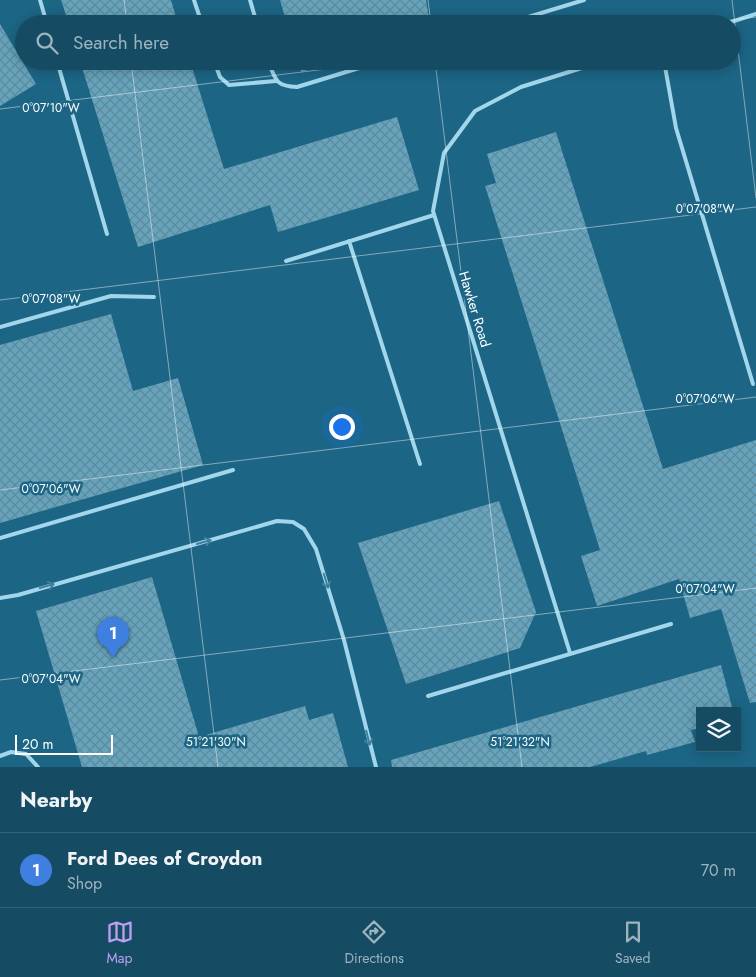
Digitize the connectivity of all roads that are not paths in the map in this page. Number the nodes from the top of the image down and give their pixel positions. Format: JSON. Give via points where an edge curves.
{"nodes":[{"id":1,"x":40,"y":0,"type":"edge"},
{"id":2,"x":194,"y":0,"type":"edge"},
{"id":3,"x":250,"y":0,"type":"edge"},
{"id":4,"x":584,"y":0,"type":"edge"},
{"id":5,"x":756,"y":14,"type":"edge"},
{"id":6,"x":44,"y":15,"type":"edge"},
{"id":7,"x":199,"y":15,"type":"edge"},
{"id":8,"x":254,"y":15,"type":"edge"},
{"id":9,"x":535,"y":15,"type":"edge"},
{"id":10,"x":741,"y":19,"type":"edge"},
{"id":11,"x":60,"y":70,"type":"edge"},
{"id":12,"x":217,"y":70,"type":"edge"},
{"id":13,"x":272,"y":70,"type":"edge"},
{"id":14,"x":353,"y":70,"type":"edge"},
{"id":15,"x":575,"y":70,"type":"edge"},
{"id":16,"x":666,"y":70,"type":"edge"},
{"id":17,"x":276,"y":81,"type":"junction"},
{"id":18,"x":434,"y":214,"type":"junction"},
{"id":19,"x":107,"y":234,"type":"dead end"},
{"id":20,"x":349,"y":241,"type":"junction"},
{"id":21,"x":286,"y":262,"type":"dead end"},
{"id":22,"x":154,"y":297,"type":"dead end"},
{"id":23,"x":0,"y":327,"type":"edge"},
{"id":24,"x":754,"y":384,"type":"dead end"},
{"id":25,"x":420,"y":464,"type":"dead end"},
{"id":26,"x":233,"y":470,"type":"dead end"},
{"id":27,"x":0,"y":538,"type":"edge"},
{"id":28,"x":0,"y":598,"type":"edge"},
{"id":29,"x":671,"y":624,"type":"dead end"},
{"id":30,"x":570,"y":653,"type":"junction"},
{"id":31,"x":428,"y":696,"type":"dead end"},
{"id":32,"x":0,"y":756,"type":"edge"},
{"id":33,"x":38,"y":767,"type":"edge"},
{"id":34,"x":376,"y":767,"type":"edge"}],
"edges":[{"from":1,"to":6,"type":"lane"},
{"from":2,"to":7,"type":"lane"},
{"from":3,"to":8,"type":"lane"},
{"from":4,"to":9,"type":"lane"},
{"from":5,"to":10,"type":"lane"},
{"from":11,"to":19,"type":"lane"},
{"from":12,"to":17,"type":"lane","via":[[229,85]]},
{"from":13,"to":17,"type":"lane"},
{"from":14,"to":17,"type":"lane","via":[[297,87]]},
{"from":15,"to":18,"type":"lane","name":"Hawker Road","via":[[520,87],[475,110],[444,153]]},
{"from":16,"to":24,"type":"lane","via":[[676,128]]},
{"from":18,"to":20,"type":"lane"},
{"from":18,"to":30,"type":"lane","name":"Hawker Road"},
{"from":20,"to":21,"type":"lane"},
{"from":20,"to":25,"type":"lane"},
{"from":22,"to":23,"type":"lane","via":[[111,296]]},
{"from":26,"to":27,"type":"lane"},
{"from":28,"to":34,"type":"lane","one_way":true,"via":[[277,521],[293,522],[304,529],[316,549],[344,640]]},
{"from":29,"to":30,"type":"lane"},
{"from":30,"to":31,"type":"lane"},
{"from":32,"to":33,"type":"lane","via":[[11,752],[26,754]]}]}
